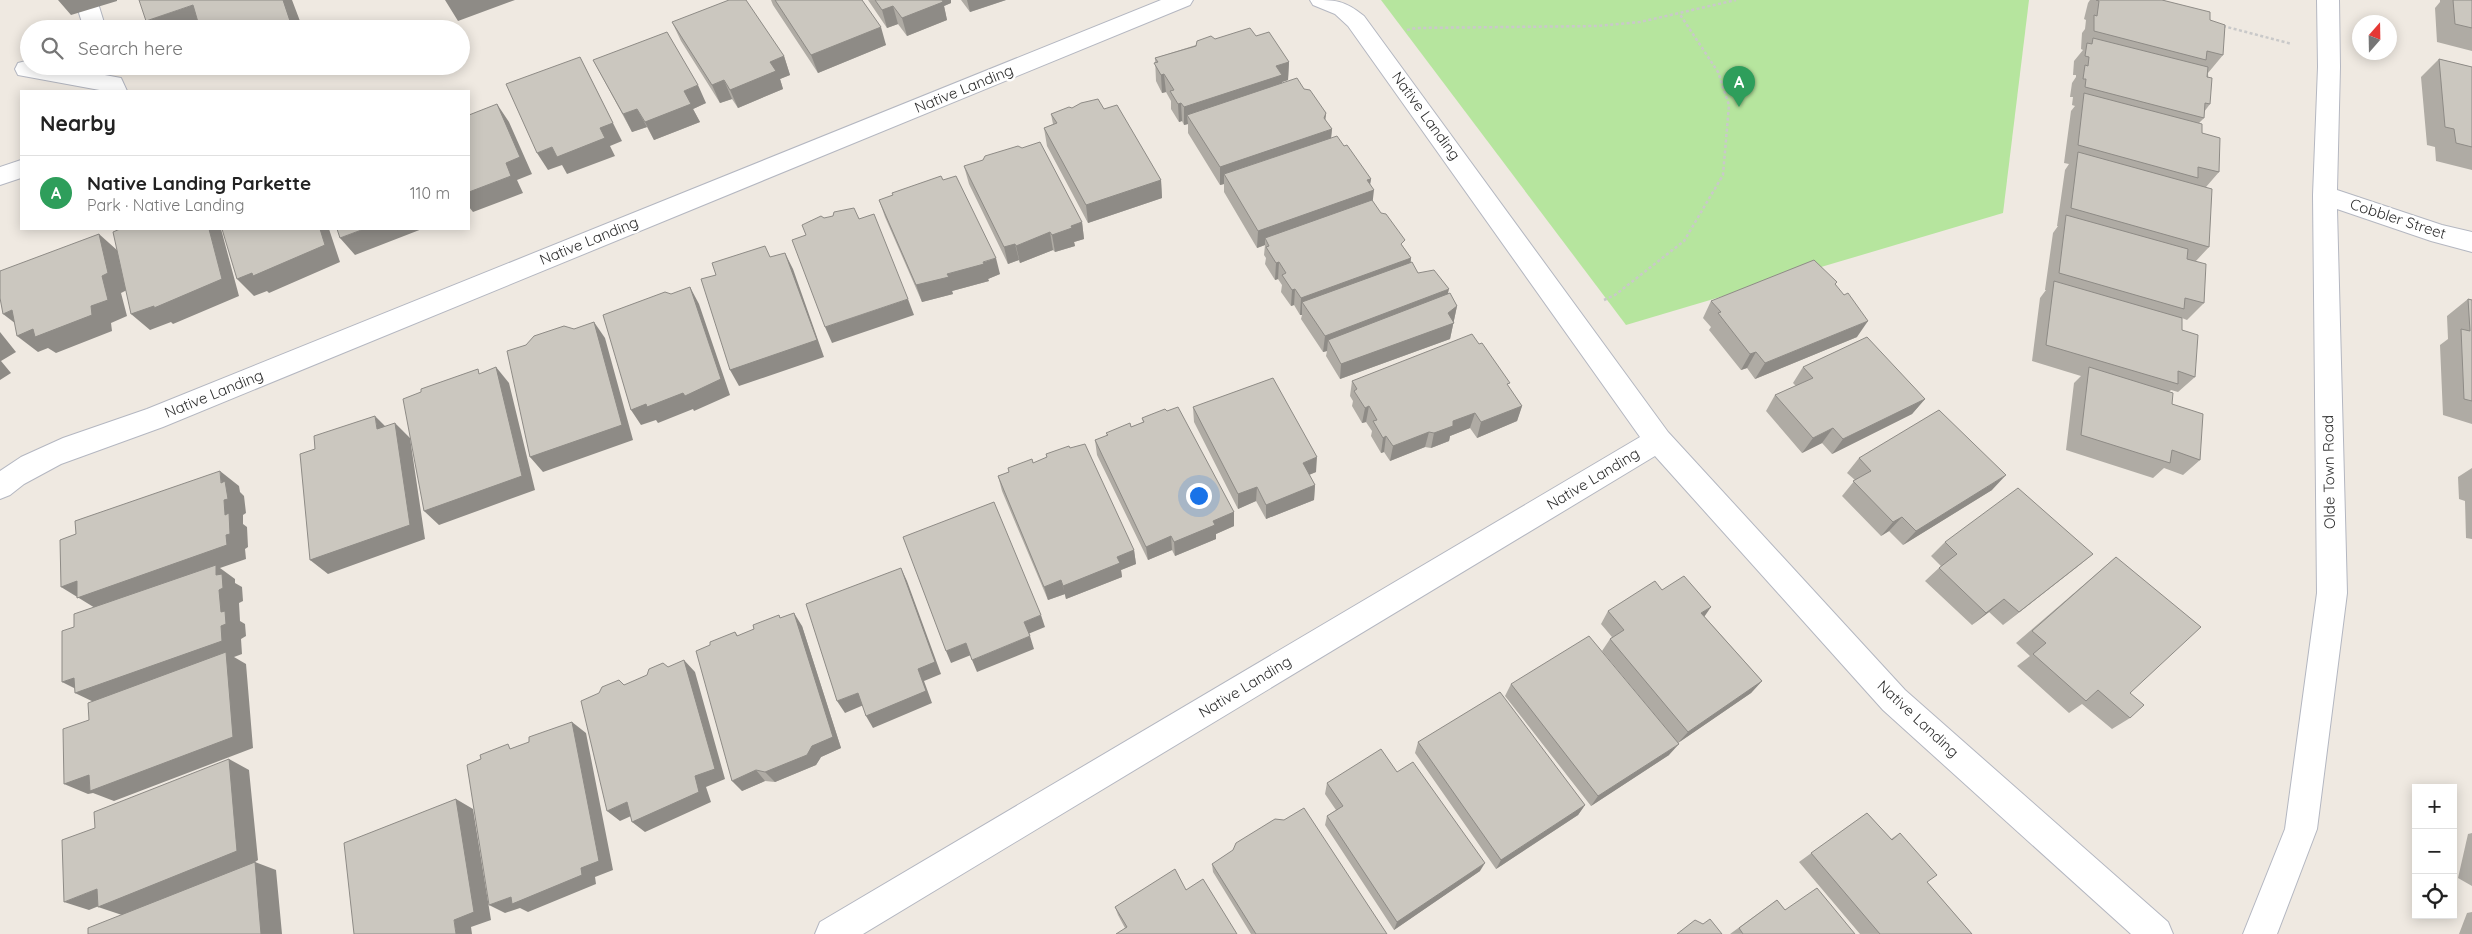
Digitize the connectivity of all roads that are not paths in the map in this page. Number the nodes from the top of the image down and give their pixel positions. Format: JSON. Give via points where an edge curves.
{"nodes":[{"id":1,"x":86,"y":0,"type":"edge"},
{"id":2,"x":1182,"y":0,"type":"edge"},
{"id":3,"x":1321,"y":0,"type":"edge"},
{"id":4,"x":2328,"y":0,"type":"edge"},
{"id":5,"x":92,"y":20,"type":"edge"},
{"id":6,"x":69,"y":75,"type":"edge"},
{"id":7,"x":112,"y":81,"type":"edge"},
{"id":8,"x":20,"y":169,"type":"edge"},
{"id":9,"x":0,"y":176,"type":"edge"},
{"id":10,"x":2325,"y":195,"type":"junction"},
{"id":11,"x":2472,"y":242,"type":"edge"},
{"id":12,"x":1658,"y":440,"type":"junction"},
{"id":13,"x":0,"y":487,"type":"edge"},
{"id":14,"x":832,"y":934,"type":"edge"},
{"id":15,"x":2156,"y":934,"type":"edge"},
{"id":16,"x":2260,"y":934,"type":"edge"}],
"edges":[{"from":1,"to":5,"type":"street"},
{"from":2,"to":13,"type":"street","name":"Native Landing","via":[[153,419],[97,437],[28,467]]},
{"from":3,"to":12,"type":"street","name":"Native Landing","via":[[1343,9],[1370,39]]},
{"from":4,"to":10,"type":"street","name":"Olde Town Road"},
{"from":6,"to":7,"type":"street"},
{"from":8,"to":9,"type":"street"},
{"from":10,"to":11,"type":"street","name":"Cobbler Street"},
{"from":10,"to":16,"type":"street","name":"Olde Town Road","via":[[2332,593],[2301,829]]},
{"from":12,"to":14,"type":"street","name":"Native Landing"},
{"from":12,"to":15,"type":"street","name":"Native Landing","via":[[1894,700]]}]}
